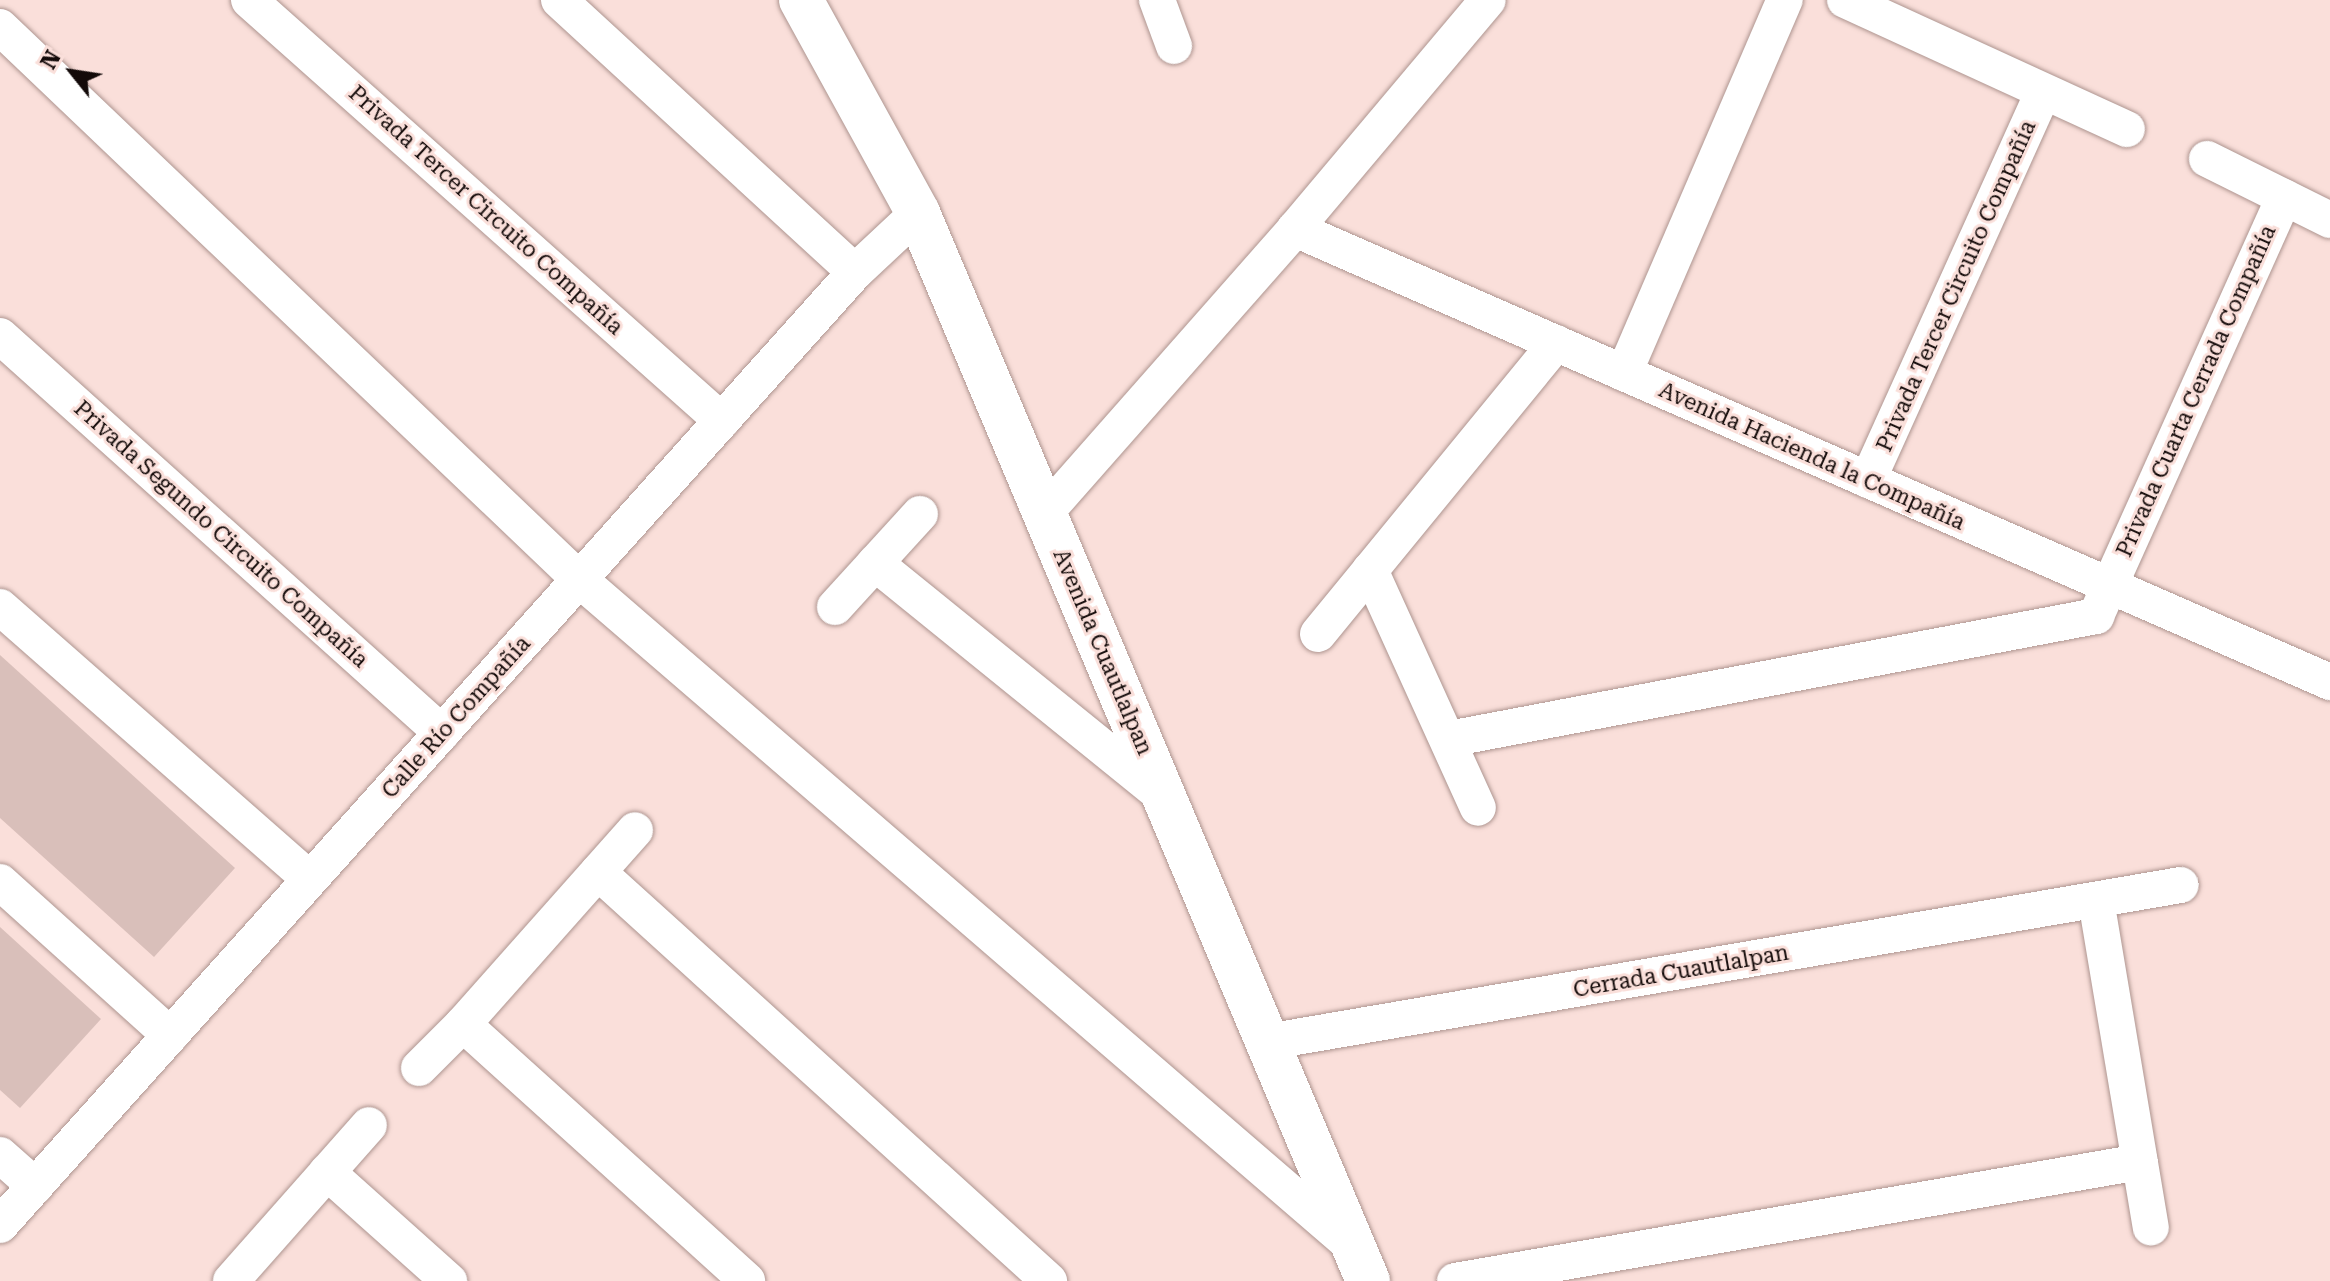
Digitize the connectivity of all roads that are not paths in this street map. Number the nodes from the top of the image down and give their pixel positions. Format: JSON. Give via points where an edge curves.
{"nodes":[{"id":1,"x":249,"y":0,"type":"edge"},
{"id":2,"x":559,"y":0,"type":"edge"},
{"id":3,"x":1157,"y":0,"type":"edge"},
{"id":4,"x":1488,"y":0,"type":"edge"},
{"id":5,"x":1785,"y":0,"type":"edge"},
{"id":6,"x":1845,"y":0,"type":"edge"},
{"id":7,"x":811,"y":11,"type":"edge"},
{"id":8,"x":0,"y":27,"type":"edge"},
{"id":9,"x":1174,"y":46,"type":"dead end"},
{"id":10,"x":2043,"y":92,"type":"junction"},
{"id":11,"x":2127,"y":129,"type":"dead end"},
{"id":12,"x":2207,"y":159,"type":"dead end"},
{"id":13,"x":2284,"y":197,"type":"junction"},
{"id":14,"x":918,"y":213,"type":"junction"},
{"id":15,"x":2330,"y":220,"type":"edge"},
{"id":16,"x":1295,"y":229,"type":"junction"},
{"id":17,"x":855,"y":272,"type":"junction"},
{"id":18,"x":0,"y":336,"type":"edge"},
{"id":19,"x":1556,"y":343,"type":"junction"},
{"id":20,"x":1624,"y":373,"type":"junction"},
{"id":21,"x":722,"y":421,"type":"junction"},
{"id":22,"x":1868,"y":480,"type":"junction"},
{"id":23,"x":920,"y":514,"type":"dead end"},
{"id":24,"x":1044,"y":514,"type":"junction"},
{"id":25,"x":875,"y":563,"type":"junction"},
{"id":26,"x":1370,"y":570,"type":"junction"},
{"id":27,"x":580,"y":580,"type":"junction"},
{"id":28,"x":2109,"y":586,"type":"junction"},
{"id":29,"x":0,"y":607,"type":"edge"},
{"id":30,"x":835,"y":607,"type":"dead end"},
{"id":31,"x":1318,"y":634,"type":"dead end"},
{"id":32,"x":2330,"y":682,"type":"edge"},
{"id":33,"x":442,"y":733,"type":"junction"},
{"id":34,"x":1449,"y":739,"type":"junction"},
{"id":35,"x":1164,"y":797,"type":"junction"},
{"id":36,"x":1478,"y":808,"type":"dead end"},
{"id":37,"x":635,"y":830,"type":"dead end"},
{"id":38,"x":598,"y":872,"type":"junction"},
{"id":39,"x":310,"y":879,"type":"junction"},
{"id":40,"x":0,"y":882,"type":"edge"},
{"id":41,"x":2181,"y":885,"type":"dead end"},
{"id":42,"x":2096,"y":900,"type":"junction"},
{"id":43,"x":463,"y":1024,"type":"junction"},
{"id":44,"x":170,"y":1035,"type":"junction"},
{"id":45,"x":1267,"y":1042,"type":"junction"},
{"id":46,"x":419,"y":1068,"type":"dead end"},
{"id":47,"x":369,"y":1125,"type":"dead end"},
{"id":48,"x":0,"y":1155,"type":"edge"},
{"id":49,"x":2140,"y":1162,"type":"junction"},
{"id":50,"x":327,"y":1172,"type":"junction"},
{"id":51,"x":35,"y":1186,"type":"junction"},
{"id":52,"x":0,"y":1225,"type":"edge"},
{"id":53,"x":2151,"y":1227,"type":"dead end"},
{"id":54,"x":1360,"y":1263,"type":"edge"},
{"id":55,"x":231,"y":1281,"type":"edge"},
{"id":56,"x":449,"y":1281,"type":"edge"},
{"id":57,"x":747,"y":1281,"type":"edge"},
{"id":58,"x":1049,"y":1281,"type":"edge"},
{"id":59,"x":1455,"y":1281,"type":"edge"}],
"edges":[{"from":1,"to":21,"type":"street","name":"Privada Tercer Circuito Compañía"},
{"from":2,"to":17,"type":"street"},
{"from":3,"to":9,"type":"street"},
{"from":4,"to":16,"type":"street"},
{"from":5,"to":20,"type":"street"},
{"from":6,"to":10,"type":"street","name":"Privada Tercer Circuito Compañía"},
{"from":7,"to":14,"type":"street","name":"Avenida Cuautlalpan"},
{"from":8,"to":27,"type":"street"},
{"from":10,"to":11,"type":"street","name":"Privada Tercer Circuito Compañía"},
{"from":10,"to":22,"type":"street","name":"Privada Tercer Circuito Compañía"},
{"from":12,"to":13,"type":"street","name":"Privada Cuarta Cerrada Compañía"},
{"from":13,"to":15,"type":"street","name":"Privada Cuarta Cerrada Compañía"},
{"from":13,"to":28,"type":"street","name":"Privada Cuarta Cerrada Compañía"},
{"from":14,"to":17,"type":"street","name":"Calle Río Compañía"},
{"from":14,"to":24,"type":"street","name":"Avenida Cuautlalpan"},
{"from":16,"to":19,"type":"street","name":"Avenida Hacienda la Compañía"},
{"from":16,"to":24,"type":"street"},
{"from":17,"to":21,"type":"street","name":"Calle Río Compañía"},
{"from":18,"to":33,"type":"street","name":"Privada Segundo Circuito Compañía"},
{"from":19,"to":20,"type":"street","name":"Avenida Hacienda la Compañía"},
{"from":19,"to":26,"type":"street"},
{"from":20,"to":22,"type":"street","name":"Avenida Hacienda la Compañía"},
{"from":21,"to":27,"type":"street","name":"Calle Río Compañía"},
{"from":22,"to":28,"type":"street","name":"Avenida Hacienda la Compañía"},
{"from":23,"to":25,"type":"street"},
{"from":24,"to":35,"type":"street","name":"Avenida Cuautlalpan"},
{"from":25,"to":30,"type":"street"},
{"from":25,"to":35,"type":"street"},
{"from":26,"to":31,"type":"street"},
{"from":26,"to":34,"type":"street"},
{"from":27,"to":33,"type":"street","name":"Calle Río Compañía"},
{"from":27,"to":54,"type":"street"},
{"from":28,"to":32,"type":"street","name":"Avenida Hacienda la Compañía"},
{"from":28,"to":34,"type":"street","name":"Privada Cuarta Cerrada Compañía","via":[[2096,616]]},
{"from":29,"to":39,"type":"street"},
{"from":33,"to":39,"type":"street","name":"Calle Río Compañía"},
{"from":34,"to":36,"type":"street"},
{"from":35,"to":45,"type":"street","name":"Avenida Cuautlalpan"},
{"from":37,"to":38,"type":"street"},
{"from":38,"to":43,"type":"street"},
{"from":38,"to":58,"type":"street"},
{"from":39,"to":44,"type":"street","name":"Calle Río Compañía"},
{"from":40,"to":44,"type":"street"},
{"from":41,"to":42,"type":"street","name":"Cerrada Cuautlalpan"},
{"from":42,"to":45,"type":"street","name":"Cerrada Cuautlalpan"},
{"from":42,"to":49,"type":"street"},
{"from":43,"to":46,"type":"street"},
{"from":43,"to":57,"type":"street"},
{"from":44,"to":51,"type":"street","name":"Calle Río Compañía"},
{"from":45,"to":54,"type":"street","name":"Avenida Cuautlalpan"},
{"from":47,"to":50,"type":"street"},
{"from":48,"to":51,"type":"street"},
{"from":49,"to":53,"type":"street"},
{"from":49,"to":59,"type":"street"},
{"from":50,"to":55,"type":"street"},
{"from":50,"to":56,"type":"street"},
{"from":51,"to":52,"type":"street","name":"Calle Río Compañía"}]}
